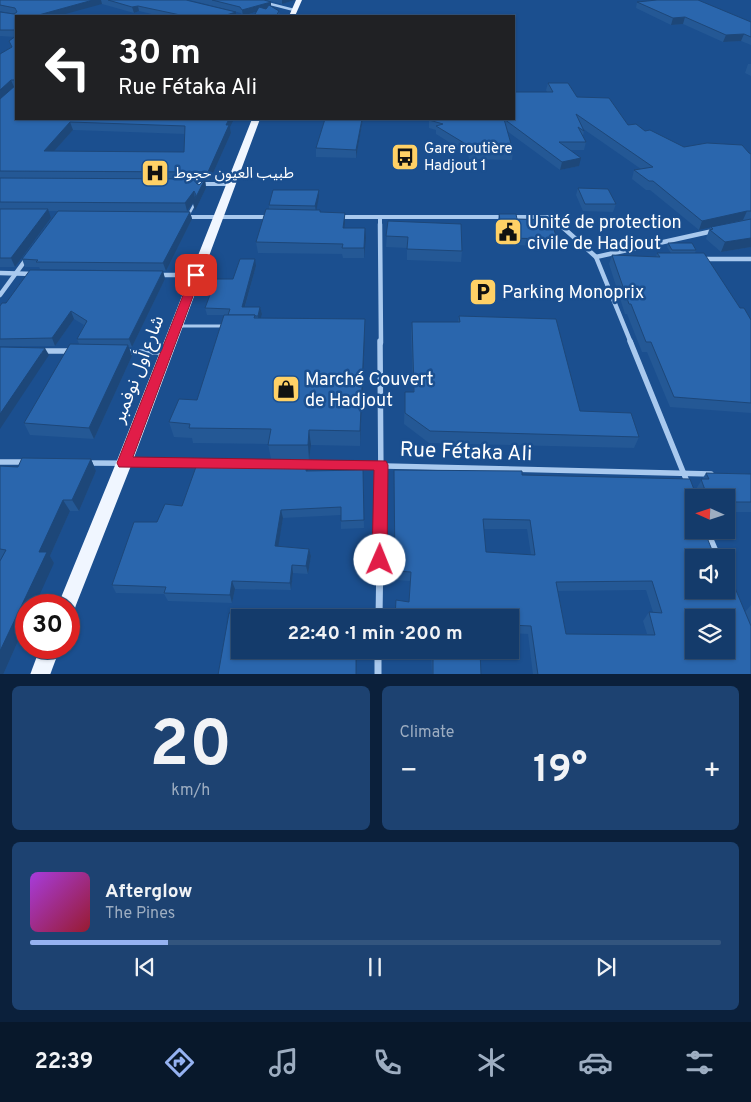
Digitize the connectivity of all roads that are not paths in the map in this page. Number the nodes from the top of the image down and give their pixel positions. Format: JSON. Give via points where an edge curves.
{"nodes":[{"id":1,"x":255,"y":0,"type":"edge"},
{"id":2,"x":299,"y":0,"type":"edge"},
{"id":3,"x":293,"y":13,"type":"edge"},
{"id":4,"x":256,"y":120,"type":"edge"},
{"id":5,"x":194,"y":184,"type":"edge"},
{"id":6,"x":204,"y":184,"type":"junction"},
{"id":7,"x":230,"y":184,"type":"junction"},
{"id":8,"x":201,"y":190,"type":"edge"},
{"id":9,"x":195,"y":202,"type":"edge"},
{"id":10,"x":178,"y":216,"type":"edge"},
{"id":11,"x":188,"y":216,"type":"junction"},
{"id":12,"x":218,"y":217,"type":"junction"},
{"id":13,"x":275,"y":217,"type":"edge"},
{"id":14,"x":332,"y":218,"type":"edge"},
{"id":15,"x":380,"y":218,"type":"junction"},
{"id":16,"x":722,"y":229,"type":"edge"},
{"id":17,"x":32,"y":252,"type":"edge"},
{"id":18,"x":596,"y":257,"type":"junction"},
{"id":19,"x":625,"y":257,"type":"edge"},
{"id":20,"x":693,"y":258,"type":"edge"},
{"id":21,"x":751,"y":259,"type":"edge"},
{"id":22,"x":0,"y":273,"type":"edge"},
{"id":23,"x":16,"y":273,"type":"junction"},
{"id":24,"x":44,"y":274,"type":"edge"},
{"id":25,"x":149,"y":275,"type":"edge"},
{"id":26,"x":196,"y":275,"type":"junction"},
{"id":27,"x":0,"y":294,"type":"edge"},
{"id":28,"x":177,"y":326,"type":"junction"},
{"id":29,"x":227,"y":326,"type":"edge"},
{"id":30,"x":29,"y":351,"type":"edge"},
{"id":31,"x":78,"y":351,"type":"edge"},
{"id":32,"x":117,"y":352,"type":"edge"},
{"id":33,"x":166,"y":352,"type":"junction"},
{"id":34,"x":0,"y":462,"type":"edge"},
{"id":35,"x":38,"y":462,"type":"edge"},
{"id":36,"x":76,"y":463,"type":"edge"},
{"id":37,"x":124,"y":463,"type":"junction"},
{"id":38,"x":282,"y":464,"type":"edge"},
{"id":39,"x":292,"y":464,"type":"edge"},
{"id":40,"x":381,"y":465,"type":"junction"},
{"id":41,"x":683,"y":473,"type":"junction"},
{"id":42,"x":722,"y":474,"type":"edge"},
{"id":43,"x":690,"y":489,"type":"edge"},
{"id":44,"x":71,"y":594,"type":"edge"},
{"id":45,"x":734,"y":599,"type":"edge"},
{"id":46,"x":737,"y":605,"type":"edge"},
{"id":47,"x":379,"y":609,"type":"edge"},
{"id":48,"x":46,"y":659,"type":"edge"},
{"id":49,"x":378,"y":659,"type":"edge"},
{"id":50,"x":40,"y":674,"type":"edge"},
{"id":51,"x":378,"y":674,"type":"edge"}],
"edges":[{"from":1,"to":3,"type":"street"},
{"from":2,"to":3,"type":"main road"},
{"from":4,"to":7,"type":"main road","name":"شارع أول نوفمبر"},
{"from":5,"to":6,"type":"street"},
{"from":6,"to":7,"type":"street"},
{"from":6,"to":8,"type":"lane"},
{"from":7,"to":12,"type":"main road","name":"شارع أول نوفمبر"},
{"from":9,"to":11,"type":"lane"},
{"from":10,"to":11,"type":"street"},
{"from":11,"to":12,"type":"street"},
{"from":12,"to":13,"type":"street"},
{"from":12,"to":26,"type":"main road","name":"شارع أول نوفمبر"},
{"from":14,"to":15,"type":"street"},
{"from":15,"to":18,"type":"street","via":[[550,217]]},
{"from":15,"to":40,"type":"street"},
{"from":16,"to":18,"type":"street"},
{"from":17,"to":23,"type":"street"},
{"from":18,"to":19,"type":"street"},
{"from":18,"to":41,"type":"street"},
{"from":20,"to":21,"type":"street"},
{"from":22,"to":23,"type":"street"},
{"from":23,"to":24,"type":"street"},
{"from":23,"to":27,"type":"street"},
{"from":25,"to":26,"type":"street"},
{"from":26,"to":28,"type":"main road","name":"شارع أول نوفمبر"},
{"from":28,"to":29,"type":"lane"},
{"from":28,"to":33,"type":"main road","name":"شارع أول نوفمبر"},
{"from":30,"to":31,"type":"street"},
{"from":32,"to":33,"type":"street"},
{"from":33,"to":37,"type":"main road","name":"شارع أول نوفمبر"},
{"from":34,"to":35,"type":"street"},
{"from":36,"to":37,"type":"street"},
{"from":37,"to":38,"type":"street"},
{"from":37,"to":44,"type":"main road","name":"شارع أول نوفمبر"},
{"from":39,"to":40,"type":"street","name":"Rue Fétaka Ali"},
{"from":40,"to":41,"type":"street","name":"Rue Fétaka Ali"},
{"from":40,"to":47,"type":"street"},
{"from":41,"to":42,"type":"street","name":"Rue Fétaka Ali"},
{"from":41,"to":43,"type":"street"},
{"from":45,"to":46,"type":"street"},
{"from":48,"to":50,"type":"main road"},
{"from":49,"to":51,"type":"street"}]}
